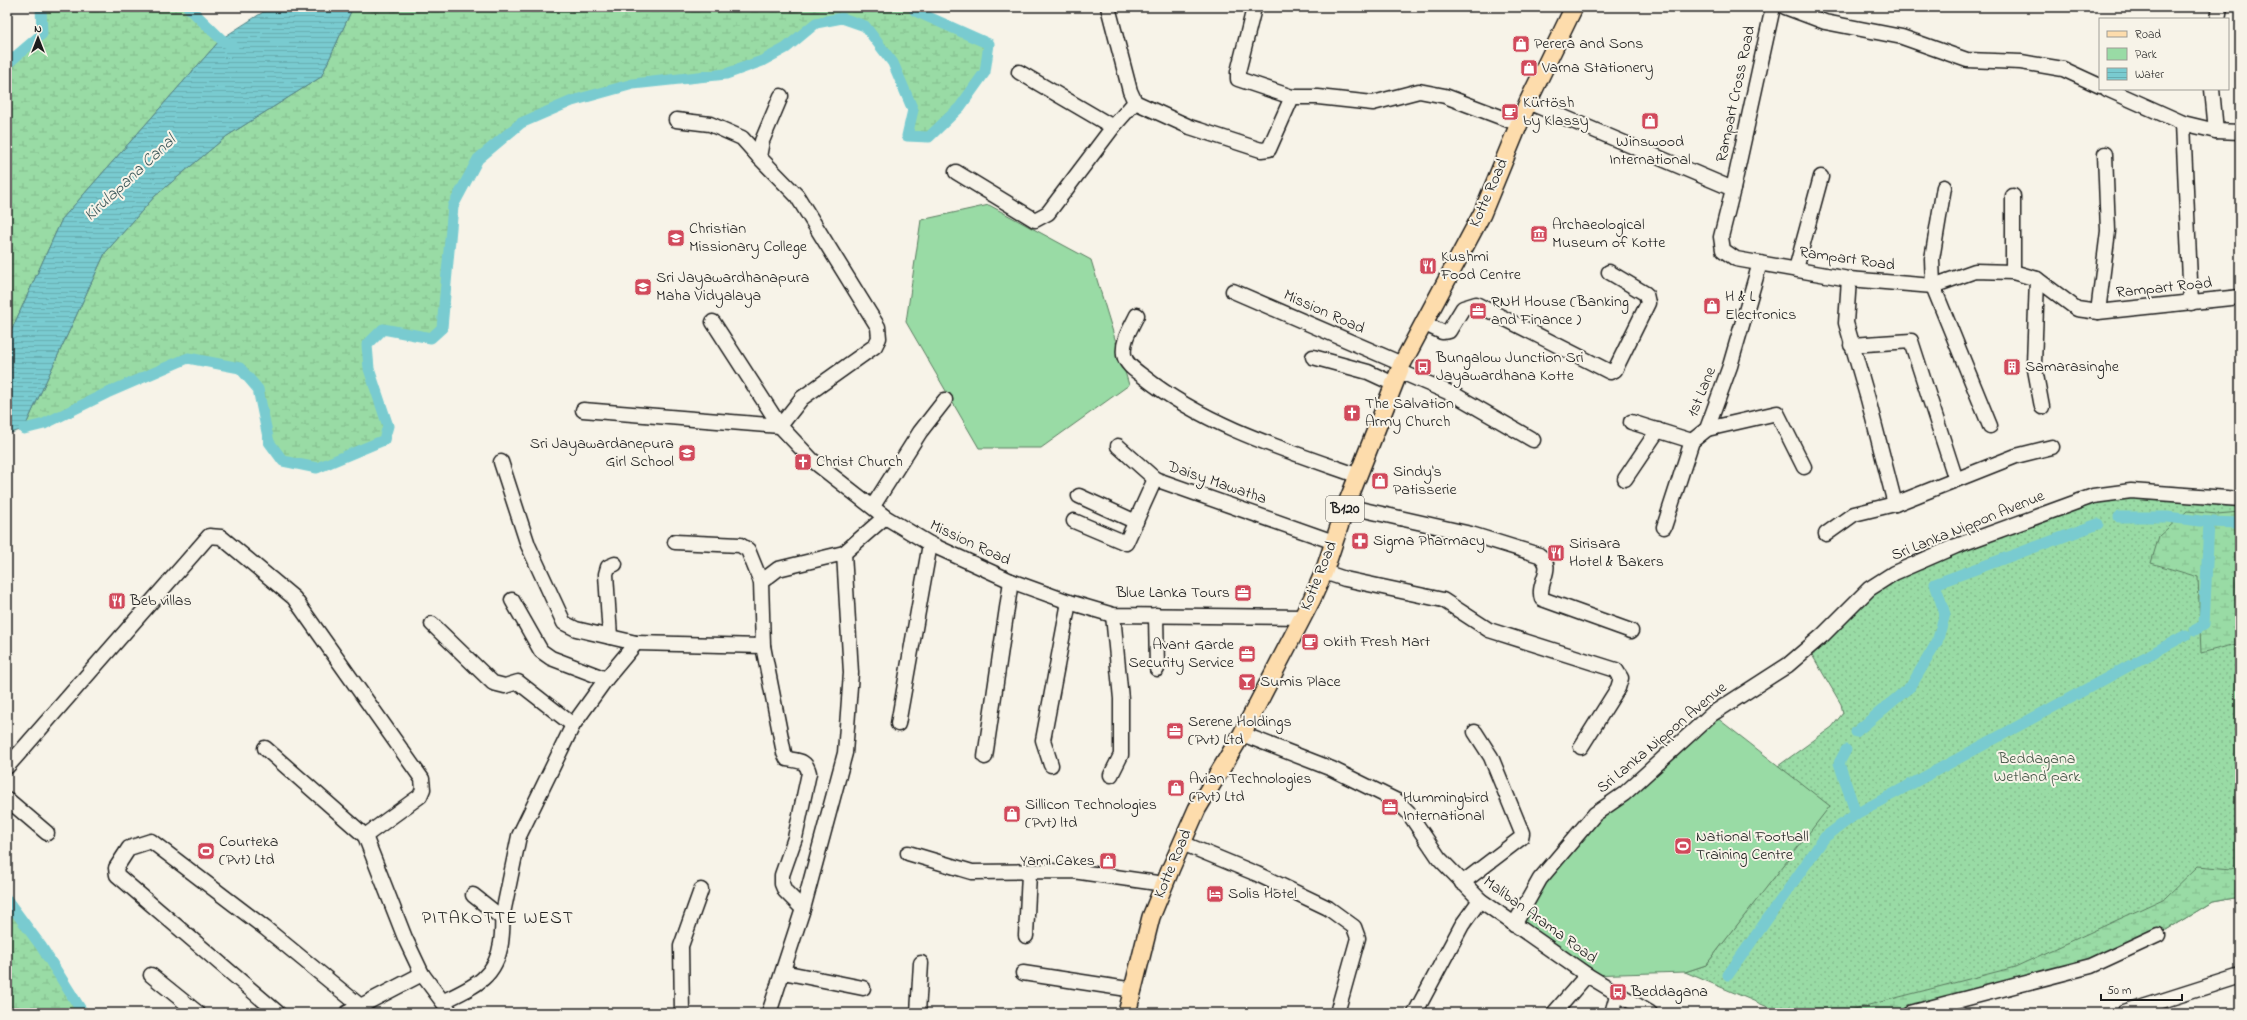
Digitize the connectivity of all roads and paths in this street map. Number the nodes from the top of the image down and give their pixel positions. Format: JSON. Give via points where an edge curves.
{"nodes":[{"id":1,"x":1108,"y":7,"type":"edge"},
{"id":2,"x":1250,"y":7,"type":"edge"},
{"id":3,"x":1574,"y":7,"type":"edge"},
{"id":4,"x":1772,"y":7,"type":"edge"},
{"id":5,"x":1785,"y":7,"type":"edge"},
{"id":6,"x":2220,"y":7,"type":"edge"},
{"id":7,"x":2218,"y":18,"type":"edge"},
{"id":8,"x":1019,"y":72,"type":"dead end"},
{"id":9,"x":2099,"y":86,"type":"edge"},
{"id":10,"x":2109,"y":90,"type":"edge"},
{"id":11,"x":2212,"y":90,"type":"edge"},
{"id":12,"x":780,"y":96,"type":"dead end"},
{"id":13,"x":1292,"y":97,"type":"junction"},
{"id":14,"x":1135,"y":102,"type":"junction"},
{"id":15,"x":1528,"y":102,"type":"junction"},
{"id":16,"x":676,"y":120,"type":"dead end"},
{"id":17,"x":2183,"y":123,"type":"junction"},
{"id":18,"x":1519,"y":124,"type":"junction"},
{"id":19,"x":1113,"y":127,"type":"junction"},
{"id":20,"x":2216,"y":131,"type":"junction"},
{"id":21,"x":2240,"y":132,"type":"edge"},
{"id":22,"x":2105,"y":154,"type":"dead end"},
{"id":23,"x":759,"y":157,"type":"junction"},
{"id":24,"x":956,"y":172,"type":"dead end"},
{"id":25,"x":1822,"y":177,"type":"dead end"},
{"id":26,"x":1944,"y":187,"type":"dead end"},
{"id":27,"x":1733,"y":189,"type":"junction"},
{"id":28,"x":2013,"y":196,"type":"dead end"},
{"id":29,"x":1760,"y":263,"type":"junction"},
{"id":30,"x":1796,"y":269,"type":"junction"},
{"id":31,"x":1609,"y":272,"type":"dead end"},
{"id":32,"x":2013,"y":272,"type":"junction"},
{"id":33,"x":1849,"y":279,"type":"junction"},
{"id":34,"x":2037,"y":279,"type":"junction"},
{"id":35,"x":1933,"y":286,"type":"junction"},
{"id":36,"x":1233,"y":291,"type":"dead end"},
{"id":37,"x":2240,"y":297,"type":"edge"},
{"id":38,"x":2191,"y":302,"type":"junction"},
{"id":39,"x":2098,"y":312,"type":"junction"},
{"id":40,"x":1137,"y":315,"type":"dead end"},
{"id":41,"x":713,"y":322,"type":"dead end"},
{"id":42,"x":1423,"y":323,"type":"junction"},
{"id":43,"x":1851,"y":344,"type":"junction"},
{"id":44,"x":1314,"y":357,"type":"dead end"},
{"id":45,"x":1398,"y":373,"type":"junction"},
{"id":46,"x":945,"y":400,"type":"dead end"},
{"id":47,"x":2042,"y":406,"type":"dead end"},
{"id":48,"x":583,"y":410,"type":"dead end"},
{"id":49,"x":1631,"y":422,"type":"dead end"},
{"id":50,"x":780,"y":426,"type":"junction"},
{"id":51,"x":1990,"y":426,"type":"dead end"},
{"id":52,"x":1706,"y":429,"type":"junction"},
{"id":53,"x":1658,"y":430,"type":"junction"},
{"id":54,"x":1533,"y":440,"type":"dead end"},
{"id":55,"x":1692,"y":441,"type":"junction"},
{"id":56,"x":1118,"y":446,"type":"dead end"},
{"id":57,"x":2052,"y":447,"type":"dead end"},
{"id":58,"x":501,"y":462,"type":"dead end"},
{"id":59,"x":1804,"y":467,"type":"dead end"},
{"id":60,"x":1358,"y":476,"type":"junction"},
{"id":61,"x":1625,"y":479,"type":"dead end"},
{"id":62,"x":1155,"y":480,"type":"junction"},
{"id":63,"x":1956,"y":480,"type":"junction"},
{"id":64,"x":1079,"y":496,"type":"dead end"},
{"id":65,"x":2240,"y":499,"type":"edge"},
{"id":66,"x":1895,"y":504,"type":"junction"},
{"id":67,"x":873,"y":506,"type":"junction"},
{"id":68,"x":1346,"y":506,"type":"junction"},
{"id":69,"x":885,"y":517,"type":"junction"},
{"id":70,"x":1074,"y":521,"type":"dead end"},
{"id":71,"x":1136,"y":522,"type":"junction"},
{"id":72,"x":1664,"y":527,"type":"dead end"},
{"id":73,"x":1826,"y":534,"type":"dead end"},
{"id":74,"x":675,"y":542,"type":"dead end"},
{"id":75,"x":1334,"y":542,"type":"junction"},
{"id":76,"x":930,"y":544,"type":"junction"},
{"id":77,"x":844,"y":553,"type":"junction"},
{"id":78,"x":615,"y":564,"type":"dead end"},
{"id":79,"x":1324,"y":572,"type":"junction"},
{"id":80,"x":1011,"y":581,"type":"junction"},
{"id":81,"x":762,"y":582,"type":"junction"},
{"id":82,"x":512,"y":600,"type":"dead end"},
{"id":83,"x":1069,"y":602,"type":"junction"},
{"id":84,"x":1113,"y":615,"type":"junction"},
{"id":85,"x":1156,"y":615,"type":"junction"},
{"id":86,"x":1303,"y":617,"type":"junction"},
{"id":87,"x":432,"y":624,"type":"dead end"},
{"id":88,"x":1631,"y":631,"type":"dead end"},
{"id":89,"x":610,"y":637,"type":"junction"},
{"id":90,"x":636,"y":643,"type":"junction"},
{"id":91,"x":763,"y":646,"type":"junction"},
{"id":92,"x":1157,"y":669,"type":"dead end"},
{"id":93,"x":606,"y":680,"type":"junction"},
{"id":94,"x":898,"y":724,"type":"dead end"},
{"id":95,"x":573,"y":726,"type":"junction"},
{"id":96,"x":1475,"y":732,"type":"dead end"},
{"id":97,"x":1242,"y":734,"type":"junction"},
{"id":98,"x":1581,"y":747,"type":"dead end"},
{"id":99,"x":265,"y":748,"type":"dead end"},
{"id":100,"x":985,"y":757,"type":"dead end"},
{"id":101,"x":1051,"y":765,"type":"dead end"},
{"id":102,"x":7,"y":767,"type":"edge"},
{"id":103,"x":1111,"y":775,"type":"dead end"},
{"id":104,"x":7,"y":798,"type":"edge"},
{"id":105,"x":47,"y":833,"type":"dead end"},
{"id":106,"x":365,"y":836,"type":"junction"},
{"id":107,"x":1182,"y":843,"type":"junction"},
{"id":108,"x":908,"y":853,"type":"dead end"},
{"id":109,"x":1029,"y":873,"type":"junction"},
{"id":110,"x":1462,"y":883,"type":"junction"},
{"id":111,"x":1164,"y":884,"type":"junction"},
{"id":112,"x":701,"y":890,"type":"dead end"},
{"id":113,"x":473,"y":895,"type":"dead end"},
{"id":114,"x":1480,"y":900,"type":"junction"},
{"id":115,"x":803,"y":909,"type":"junction"},
{"id":116,"x":502,"y":918,"type":"junction"},
{"id":117,"x":1514,"y":926,"type":"junction"},
{"id":118,"x":2158,"y":935,"type":"dead end"},
{"id":119,"x":1026,"y":936,"type":"dead end"},
{"id":120,"x":922,"y":963,"type":"dead end"},
{"id":121,"x":783,"y":972,"type":"junction"},
{"id":122,"x":1023,"y":973,"type":"dead end"},
{"id":123,"x":151,"y":974,"type":"dead end"},
{"id":124,"x":422,"y":974,"type":"junction"},
{"id":125,"x":1587,"y":975,"type":"junction"},
{"id":126,"x":2240,"y":976,"type":"edge"},
{"id":127,"x":863,"y":988,"type":"dead end"},
{"id":128,"x":1134,"y":990,"type":"junction"},
{"id":129,"x":1618,"y":992,"type":"junction"},
{"id":130,"x":359,"y":1005,"type":"junction"},
{"id":131,"x":447,"y":1007,"type":"edge"},
{"id":132,"x":198,"y":1013,"type":"edge"},
{"id":133,"x":278,"y":1013,"type":"edge"},
{"id":134,"x":347,"y":1013,"type":"edge"},
{"id":135,"x":682,"y":1013,"type":"edge"},
{"id":136,"x":769,"y":1013,"type":"edge"},
{"id":137,"x":918,"y":1013,"type":"edge"},
{"id":138,"x":1127,"y":1013,"type":"edge"},
{"id":139,"x":1337,"y":1013,"type":"edge"},
{"id":140,"x":1415,"y":1013,"type":"edge"},
{"id":141,"x":1554,"y":1013,"type":"edge"},
{"id":142,"x":1612,"y":1013,"type":"edge"},
{"id":143,"x":1650,"y":1013,"type":"edge"},
{"id":144,"x":1910,"y":1013,"type":"edge"},
{"id":145,"x":2124,"y":1013,"type":"edge"}],
"edges":[{"from":1,"to":14,"type":"street"},
{"from":2,"to":13,"type":"street","via":[[1253,12],[1238,79]]},
{"from":3,"to":15,"type":"main road","name":"Kotte Road","number":"B120"},
{"from":4,"to":27,"type":"street","name":"Rampart Cross Road"},
{"from":5,"to":9,"type":"street","via":[[1825,22],[1902,37],[1967,60],[2021,62],[2063,69]]},
{"from":6,"to":7,"type":"street"},
{"from":8,"to":19,"type":"street"},
{"from":10,"to":17,"type":"street"},
{"from":11,"to":20,"type":"street"},
{"from":12,"to":23,"type":"street","via":[[764,134]]},
{"from":13,"to":14,"type":"street","via":[[1269,149],[1265,150],[1190,127]]},
{"from":13,"to":18,"type":"street","via":[[1373,103],[1419,91],[1445,96]]},
{"from":14,"to":19,"type":"street"},
{"from":15,"to":18,"type":"main road","name":"Kotte Road","number":"B120"},
{"from":15,"to":27,"type":"street"},
{"from":16,"to":23,"type":"street","via":[[710,124],[742,138]]},
{"from":17,"to":20,"type":"street"},
{"from":17,"to":38,"type":"street"},
{"from":18,"to":42,"type":"main road","name":"Kotte Road","number":"B120","via":[[1482,214]]},
{"from":19,"to":24,"type":"street","via":[[1048,213],[1036,220]]},
{"from":20,"to":21,"type":"street"},
{"from":22,"to":39,"type":"street","via":[[2108,231]]},
{"from":23,"to":50,"type":"street","via":[[797,196],[878,327],[879,338],[875,346],[802,398]]},
{"from":25,"to":30,"type":"street"},
{"from":26,"to":35,"type":"street","via":[[1932,259]]},
{"from":27,"to":29,"type":"street","name":"Rampart Road","via":[[1721,237],[1723,250],[1736,259]]},
{"from":28,"to":32,"type":"street"},
{"from":29,"to":30,"type":"street","name":"Rampart Road"},
{"from":29,"to":52,"type":"street","name":"1st Lane","via":[[1730,366]]},
{"from":30,"to":33,"type":"street","name":"Rampart Road"},
{"from":31,"to":42,"type":"street","via":[[1646,294],[1648,303],[1615,370],[1610,372],[1476,304],[1463,308],[1449,331],[1442,332]]},
{"from":32,"to":34,"type":"street","name":"Rampart Road"},
{"from":32,"to":35,"type":"street","name":"Rampart Road","via":[[1975,271]]},
{"from":33,"to":35,"type":"street","name":"Rampart Road"},
{"from":33,"to":43,"type":"street","via":[[1846,323]]},
{"from":34,"to":39,"type":"street","name":"Rampart Road","via":[[2077,309]]},
{"from":34,"to":47,"type":"street","via":[[2034,364]]},
{"from":35,"to":51,"type":"street"},
{"from":36,"to":45,"type":"street","name":"Mission Road"},
{"from":37,"to":38,"type":"street","name":"Rampart Road"},
{"from":38,"to":39,"type":"street","name":"Rampart Road"},
{"from":40,"to":60,"type":"street","via":[[1124,341],[1124,356],[1128,365],[1156,387],[1204,415],[1256,440]]},
{"from":41,"to":50,"type":"street","name":"Mission Road"},
{"from":42,"to":45,"type":"main road","name":"Kotte Road","number":"B120"},
{"from":43,"to":63,"type":"street","via":[[1911,341]]},
{"from":43,"to":66,"type":"street"},
{"from":44,"to":45,"type":"street","via":[[1368,372]]},
{"from":45,"to":54,"type":"street","via":[[1457,396]]},
{"from":45,"to":60,"type":"main road","name":"Kotte Road","number":"B120"},
{"from":46,"to":67,"type":"street","via":[[920,432]]},
{"from":48,"to":50,"type":"street"},
{"from":49,"to":53,"type":"street"},
{"from":50,"to":67,"type":"street","name":"Mission Road","via":[[812,460]]},
{"from":52,"to":55,"type":"street","name":"1st Lane"},
{"from":52,"to":59,"type":"street","via":[[1777,413]]},
{"from":53,"to":55,"type":"street"},
{"from":53,"to":61,"type":"street"},
{"from":55,"to":72,"type":"street","name":"1st Lane"},
{"from":56,"to":62,"type":"street"},
{"from":57,"to":63,"type":"street","via":[[2016,456]]},
{"from":58,"to":89,"type":"street","via":[[528,545],[564,622],[576,629]]},
{"from":60,"to":68,"type":"main road","name":"Kotte Road","number":"B120"},
{"from":62,"to":71,"type":"street","name":"Daisy Mawatha"},
{"from":62,"to":75,"type":"street","name":"Daisy Mawatha"},
{"from":63,"to":66,"type":"street"},
{"from":64,"to":71,"type":"street"},
{"from":65,"to":117,"type":"street","name":"Sri Lanka Nippon Avenue","via":[[2131,491],[2093,496],[1956,546],[1894,574],[1869,589],[1823,635],[1788,665],[1712,714],[1624,794],[1595,814],[1540,879]]},
{"from":66,"to":73,"type":"street","via":[[1854,514]]},
{"from":67,"to":69,"type":"street","name":"Mission Road"},
{"from":68,"to":75,"type":"main road","name":"Kotte Road","number":"B120"},
{"from":68,"to":88,"type":"street","via":[[1471,534],[1539,555],[1545,558],[1547,564],[1542,599]]},
{"from":69,"to":76,"type":"street","name":"Mission Road"},
{"from":69,"to":77,"type":"street"},
{"from":70,"to":71,"type":"street","name":"Daisy Mawatha","via":[[1126,543]]},
{"from":74,"to":81,"type":"street","via":[[740,545],[748,550]]},
{"from":75,"to":79,"type":"main road","name":"Kotte Road","number":"B120"},
{"from":76,"to":80,"type":"street","name":"Mission Road"},
{"from":76,"to":94,"type":"street"},
{"from":77,"to":81,"type":"street","via":[[778,569]]},
{"from":77,"to":115,"type":"street","via":[[851,673],[845,753]]},
{"from":78,"to":89,"type":"street","via":[[608,567],[606,574]]},
{"from":79,"to":86,"type":"main road","name":"Kotte Road","number":"B120"},
{"from":79,"to":98,"type":"street","via":[[1345,579],[1443,600],[1489,630],[1616,670],[1621,678],[1618,688]]},
{"from":80,"to":83,"type":"street","name":"Mission Road"},
{"from":80,"to":100,"type":"street"},
{"from":81,"to":91,"type":"street"},
{"from":82,"to":93,"type":"street","via":[[541,651],[551,658]]},
{"from":83,"to":84,"type":"street","name":"Mission Road"},
{"from":83,"to":101,"type":"street","via":[[1043,740]]},
{"from":84,"to":85,"type":"street","name":"Mission Road"},
{"from":84,"to":103,"type":"street","via":[[1121,699],[1121,755]]},
{"from":85,"to":86,"type":"street","name":"Mission Road"},
{"from":85,"to":92,"type":"street"},
{"from":86,"to":97,"type":"main road","name":"Kotte Road","number":"B120"},
{"from":87,"to":95,"type":"street","via":[[493,683],[505,686],[518,682]]},
{"from":89,"to":90,"type":"street"},
{"from":90,"to":91,"type":"street"},
{"from":90,"to":93,"type":"street"},
{"from":91,"to":115,"type":"street","via":[[784,754],[787,759],[804,762],[809,773],[795,838],[782,875],[785,892]]},
{"from":93,"to":95,"type":"street"},
{"from":95,"to":116,"type":"street","via":[[519,836]]},
{"from":96,"to":110,"type":"street","via":[[1491,757],[1522,833],[1521,838]]},
{"from":97,"to":107,"type":"main road","name":"Kotte Road","number":"B120","via":[[1197,809]]},
{"from":97,"to":110,"type":"street","name":"Maliban Arama Road","via":[[1332,770],[1397,801],[1408,812],[1439,858]]},
{"from":99,"to":106,"type":"street"},
{"from":102,"to":106,"type":"street","via":[[209,536],[221,537],[294,598],[422,779],[423,788],[420,796]]},
{"from":104,"to":105,"type":"street"},
{"from":106,"to":124,"type":"street","via":[[399,924]]},
{"from":107,"to":111,"type":"main road","name":"Kotte Road","number":"B120"},
{"from":107,"to":139,"type":"street","via":[[1257,874],[1328,908],[1354,927],[1358,938]]},
{"from":108,"to":109,"type":"street","via":[[972,872]]},
{"from":109,"to":111,"type":"street","via":[[1073,871]]},
{"from":109,"to":119,"type":"street"},
{"from":110,"to":114,"type":"street","name":"Maliban Arama Road"},
{"from":111,"to":128,"type":"main road","name":"Kotte Road","number":"B120","via":[[1152,917]]},
{"from":112,"to":135,"type":"street","via":[[681,946]]},
{"from":113,"to":116,"type":"street"},
{"from":114,"to":117,"type":"street","name":"Maliban Arama Road"},
{"from":114,"to":140,"type":"street","via":[[1462,925]]},
{"from":115,"to":121,"type":"street"},
{"from":116,"to":131,"type":"street","via":[[499,956],[489,973]]},
{"from":117,"to":125,"type":"street","name":"Maliban Arama Road"},
{"from":118,"to":144,"type":"street","via":[[2091,966]]},
{"from":120,"to":137,"type":"street"},
{"from":121,"to":127,"type":"street"},
{"from":121,"to":136,"type":"street"},
{"from":122,"to":128,"type":"street"},
{"from":123,"to":132,"type":"street"},
{"from":124,"to":130,"type":"street"},
{"from":124,"to":131,"type":"street"},
{"from":125,"to":129,"type":"street","name":"Maliban Arama Road"},
{"from":125,"to":141,"type":"street"},
{"from":126,"to":145,"type":"street"},
{"from":128,"to":138,"type":"main road","name":"Kotte Road","number":"B120"},
{"from":129,"to":142,"type":"street"},
{"from":129,"to":143,"type":"street","name":"Maliban Arama Road"},
{"from":130,"to":133,"type":"street","via":[[265,928],[151,841],[129,848],[116,868],[117,875]]},
{"from":130,"to":134,"type":"street"}]}
